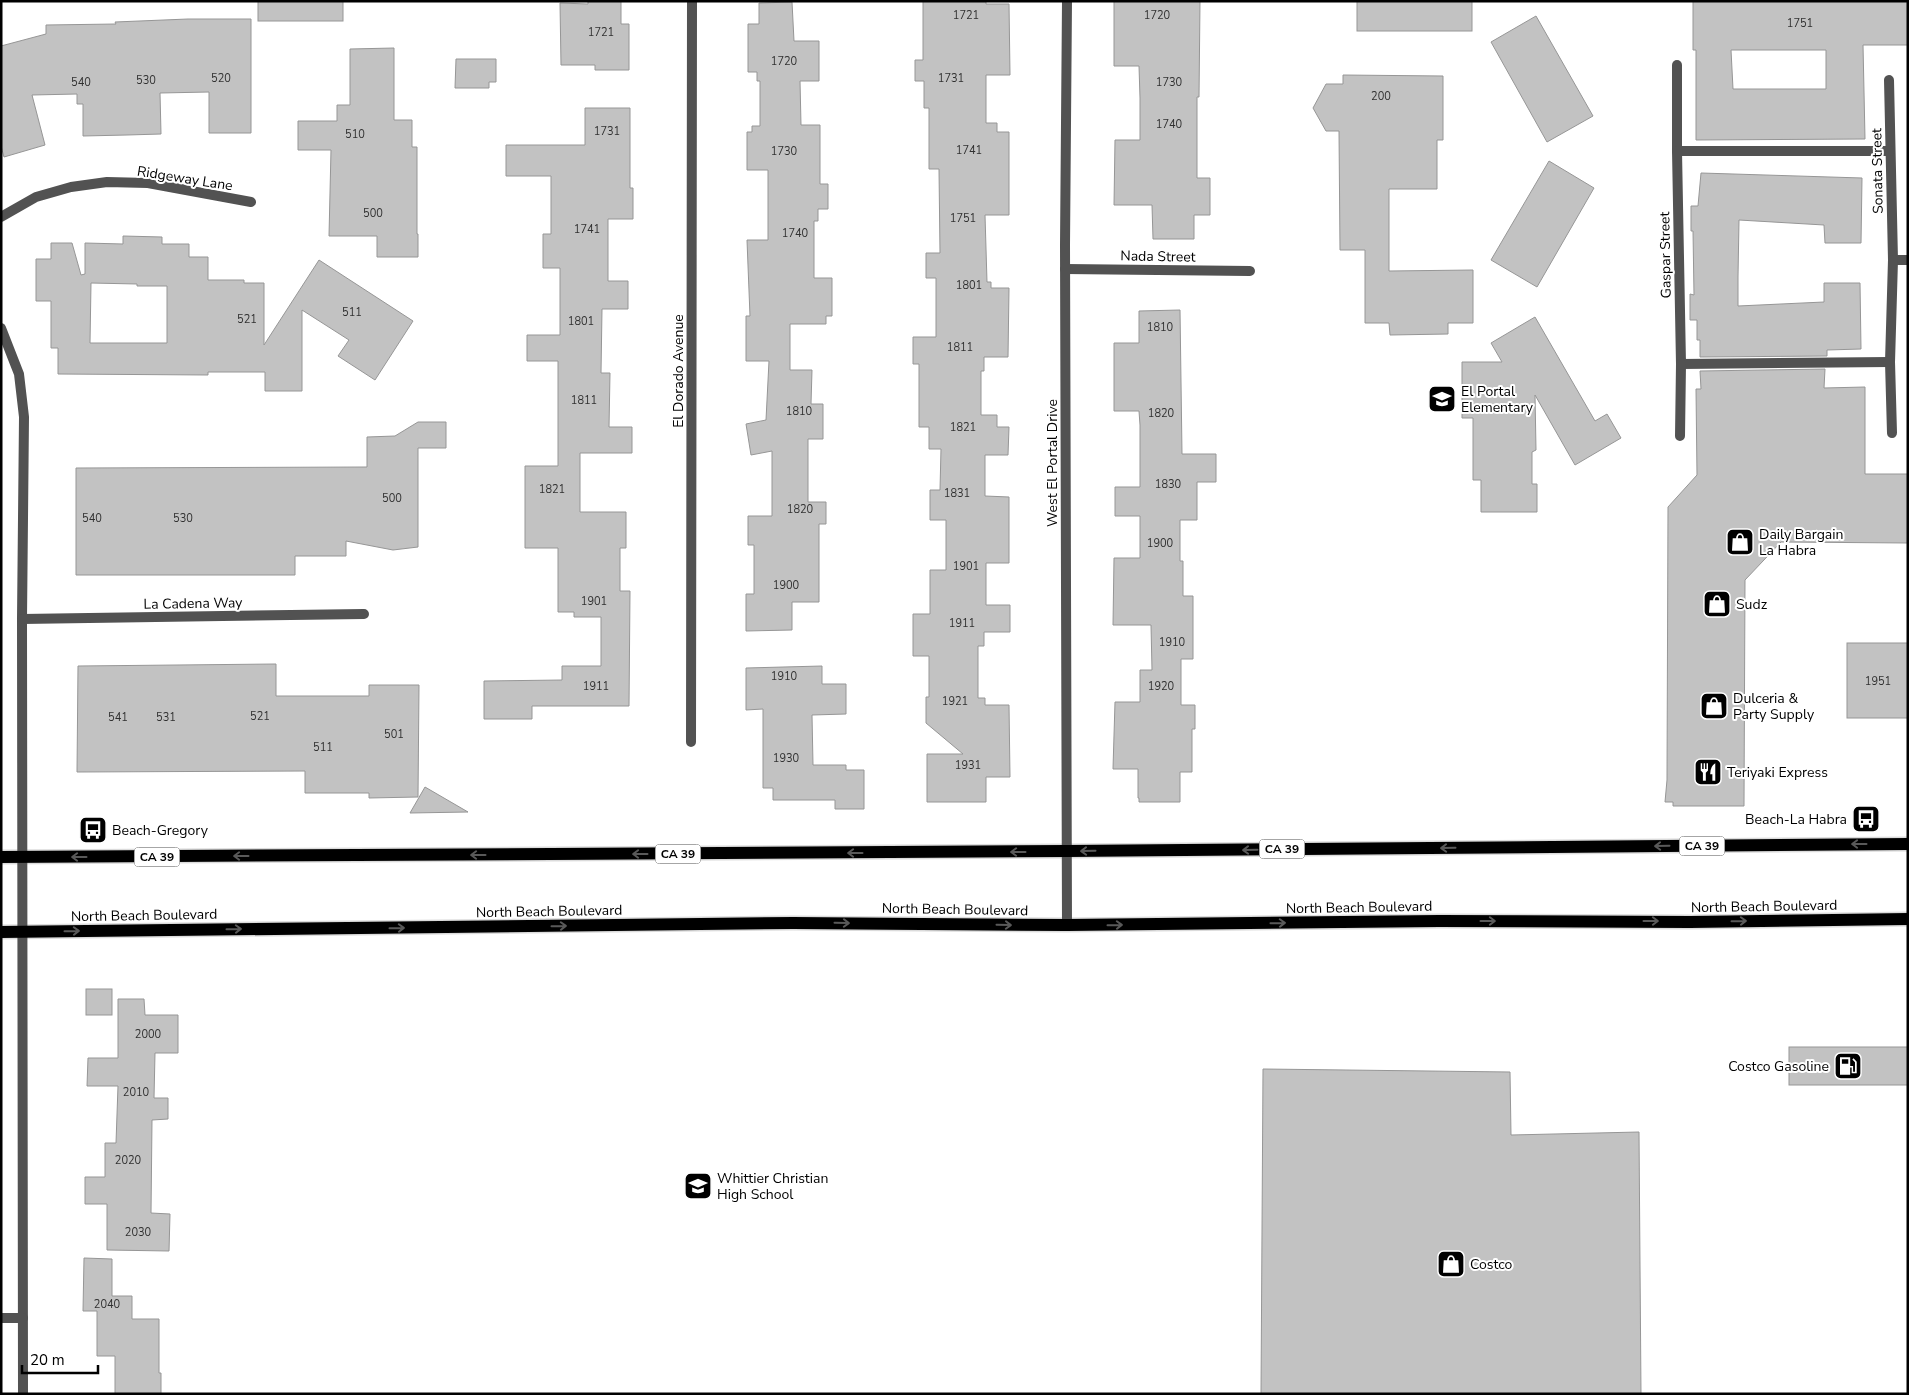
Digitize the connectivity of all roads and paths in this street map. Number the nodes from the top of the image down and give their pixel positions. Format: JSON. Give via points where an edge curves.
{"nodes":[{"id":1,"x":692,"y":1,"type":"edge"},
{"id":2,"x":1067,"y":1,"type":"edge"},
{"id":3,"x":1677,"y":64,"type":"dead end"},
{"id":4,"x":1889,"y":80,"type":"dead end"},
{"id":5,"x":1677,"y":151,"type":"junction"},
{"id":6,"x":1890,"y":151,"type":"junction"},
{"id":7,"x":251,"y":202,"type":"dead end"},
{"id":8,"x":1,"y":217,"type":"edge"},
{"id":9,"x":1893,"y":260,"type":"junction"},
{"id":10,"x":1908,"y":260,"type":"edge"},
{"id":11,"x":1065,"y":269,"type":"junction"},
{"id":12,"x":1250,"y":271,"type":"dead end"},
{"id":13,"x":1,"y":328,"type":"edge"},
{"id":14,"x":1890,"y":362,"type":"junction"},
{"id":15,"x":1681,"y":364,"type":"junction"},
{"id":16,"x":1892,"y":433,"type":"dead end"},
{"id":17,"x":1680,"y":436,"type":"dead end"},
{"id":18,"x":364,"y":614,"type":"dead end"},
{"id":19,"x":22,"y":619,"type":"junction"},
{"id":20,"x":691,"y":742,"type":"dead end"},
{"id":21,"x":1908,"y":844,"type":"edge"},
{"id":22,"x":1067,"y":851,"type":"junction"},
{"id":23,"x":1,"y":857,"type":"edge"},
{"id":24,"x":23,"y":857,"type":"junction"},
{"id":25,"x":1908,"y":919,"type":"edge"},
{"id":26,"x":1067,"y":925,"type":"junction"},
{"id":27,"x":1,"y":932,"type":"edge"},
{"id":28,"x":23,"y":932,"type":"junction"},
{"id":29,"x":1,"y":1318,"type":"edge"},
{"id":30,"x":24,"y":1318,"type":"junction"},
{"id":31,"x":23,"y":1394,"type":"edge"}],
"edges":[{"from":1,"to":20,"type":"street","name":"El Dorado Avenue"},
{"from":2,"to":11,"type":"street","name":"West El Portal Drive"},
{"from":3,"to":5,"type":"street","name":"Gaspar Street"},
{"from":4,"to":6,"type":"street","name":"Sonata Street"},
{"from":5,"to":6,"type":"street"},
{"from":5,"to":15,"type":"street","name":"Gaspar Street"},
{"from":6,"to":9,"type":"street","name":"Sonata Street"},
{"from":7,"to":8,"type":"street","name":"Ridgeway Lane","via":[[148,183],[108,182],[71,187],[36,198]]},
{"from":9,"to":10,"type":"street"},
{"from":9,"to":14,"type":"street","name":"Sonata Street"},
{"from":11,"to":12,"type":"street","name":"Nada Street"},
{"from":11,"to":22,"type":"street","name":"West El Portal Drive"},
{"from":13,"to":19,"type":"street","via":[[19,374],[24,417]]},
{"from":14,"to":15,"type":"street"},
{"from":14,"to":16,"type":"street","name":"Sonata Street"},
{"from":15,"to":17,"type":"street","name":"Gaspar Street"},
{"from":18,"to":19,"type":"street","name":"La Cadena Way"},
{"from":19,"to":24,"type":"street"},
{"from":21,"to":22,"type":"main road","number":"CA 39","one_way":true},
{"from":22,"to":24,"type":"main road","number":"CA 39","one_way":true},
{"from":22,"to":26,"type":"street","name":"West El Portal Drive"},
{"from":23,"to":24,"type":"main road","number":"CA 39"},
{"from":24,"to":28,"type":"street"},
{"from":26,"to":25,"type":"main road","name":"North Beach Boulevard","one_way":true},
{"from":28,"to":26,"type":"main road","name":"North Beach Boulevard","one_way":true,"via":[[793,923]]},
{"from":27,"to":28,"type":"main road","name":"North Beach Boulevard"},
{"from":28,"to":30,"type":"street"},
{"from":29,"to":30,"type":"street"},
{"from":30,"to":31,"type":"street"}]}
